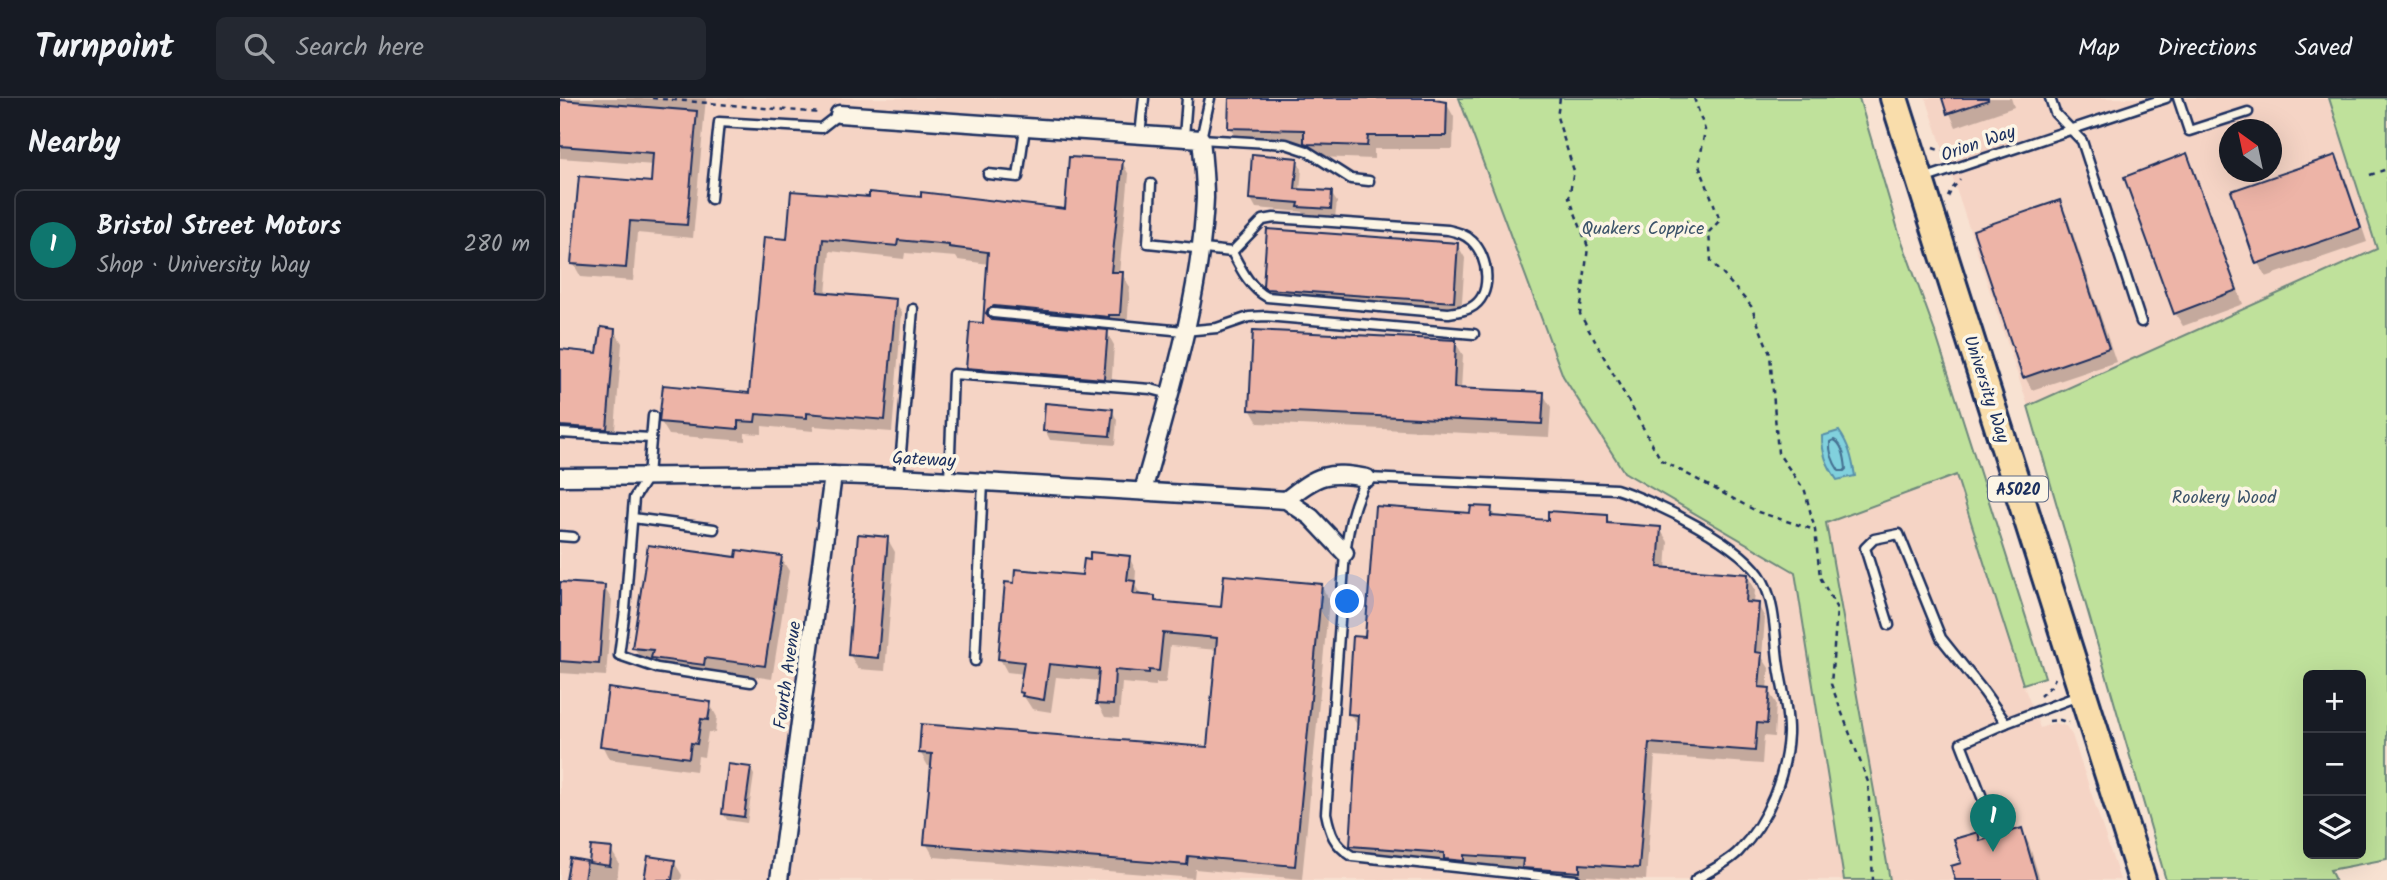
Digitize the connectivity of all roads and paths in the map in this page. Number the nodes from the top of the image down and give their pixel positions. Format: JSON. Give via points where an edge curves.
{"nodes":[{"id":1,"x":652,"y":98,"type":"edge"},
{"id":2,"x":1144,"y":98,"type":"edge"},
{"id":3,"x":1187,"y":98,"type":"edge"},
{"id":4,"x":1210,"y":98,"type":"edge"},
{"id":5,"x":1560,"y":98,"type":"edge"},
{"id":6,"x":1694,"y":98,"type":"edge"},
{"id":7,"x":1894,"y":98,"type":"edge"},
{"id":8,"x":2050,"y":98,"type":"edge"},
{"id":9,"x":2166,"y":98,"type":"edge"},
{"id":10,"x":2178,"y":98,"type":"edge"},
{"id":11,"x":2248,"y":112,"type":"dead end"},
{"id":12,"x":839,"y":114,"type":"junction"},
{"id":13,"x":1025,"y":128,"type":"junction"},
{"id":14,"x":2070,"y":129,"type":"junction"},
{"id":15,"x":1140,"y":136,"type":"junction"},
{"id":16,"x":1184,"y":137,"type":"junction"},
{"id":17,"x":1201,"y":139,"type":"junction"},
{"id":18,"x":2387,"y":169,"type":"edge"},
{"id":19,"x":988,"y":174,"type":"dead end"},
{"id":20,"x":2370,"y":175,"type":"dead end"},
{"id":21,"x":1920,"y":180,"type":"junction"},
{"id":22,"x":1369,"y":181,"type":"dead end"},
{"id":23,"x":1151,"y":184,"type":"dead end"},
{"id":24,"x":711,"y":199,"type":"dead end"},
{"id":25,"x":1200,"y":248,"type":"junction"},
{"id":26,"x":1232,"y":252,"type":"junction"},
{"id":27,"x":913,"y":309,"type":"dead end"},
{"id":28,"x":993,"y":313,"type":"dead end"},
{"id":29,"x":2141,"y":322,"type":"dead end"},
{"id":30,"x":1184,"y":331,"type":"junction"},
{"id":31,"x":1474,"y":334,"type":"dead end"},
{"id":32,"x":1170,"y":394,"type":"junction"},
{"id":33,"x":653,"y":416,"type":"dead end"},
{"id":34,"x":560,"y":433,"type":"edge"},
{"id":35,"x":651,"y":438,"type":"junction"},
{"id":36,"x":833,"y":475,"type":"junction"},
{"id":37,"x":648,"y":476,"type":"junction"},
{"id":38,"x":560,"y":477,"type":"edge"},
{"id":39,"x":899,"y":477,"type":"junction"},
{"id":40,"x":1367,"y":478,"type":"junction"},
{"id":41,"x":949,"y":480,"type":"junction"},
{"id":42,"x":983,"y":482,"type":"junction"},
{"id":43,"x":1143,"y":491,"type":"junction"},
{"id":44,"x":1286,"y":500,"type":"junction"},
{"id":45,"x":633,"y":518,"type":"junction"},
{"id":46,"x":714,"y":529,"type":"dead end"},
{"id":47,"x":1815,"y":530,"type":"junction"},
{"id":48,"x":560,"y":536,"type":"edge"},
{"id":49,"x":573,"y":537,"type":"dead end"},
{"id":50,"x":1345,"y":553,"type":"junction"},
{"id":51,"x":1889,"y":625,"type":"dead end"},
{"id":52,"x":975,"y":662,"type":"dead end"},
{"id":53,"x":751,"y":682,"type":"dead end"},
{"id":54,"x":2083,"y":694,"type":"junction"},
{"id":55,"x":2006,"y":723,"type":"junction"},
{"id":56,"x":1987,"y":810,"type":"dead end"},
{"id":57,"x":779,"y":880,"type":"edge"},
{"id":58,"x":1576,"y":880,"type":"edge"},
{"id":59,"x":1695,"y":880,"type":"edge"},
{"id":60,"x":1873,"y":880,"type":"edge"},
{"id":61,"x":2142,"y":880,"type":"edge"}],
"edges":[{"from":1,"to":12,"type":"path"},
{"from":2,"to":15,"type":"lane"},
{"from":3,"to":16,"type":"lane"},
{"from":4,"to":17,"type":"lane"},
{"from":5,"to":47,"type":"path","via":[[1557,117],[1574,171],[1569,197],[1588,247],[1580,314],[1661,460],[1758,512]]},
{"from":6,"to":47,"type":"path","via":[[1705,130],[1699,165],[1720,220],[1709,232],[1711,261],[1751,306],[1770,354],[1778,453],[1805,491]]},
{"from":7,"to":21,"type":"highway","name":"University Way","number":"A5020"},
{"from":8,"to":14,"type":"lane","via":[[2054,113]]},
{"from":9,"to":14,"type":"lane","name":"Orion Way"},
{"from":10,"to":11,"type":"lane","via":[[2189,131]]},
{"from":12,"to":13,"type":"street"},
{"from":12,"to":24,"type":"lane","via":[[821,128],[719,122]]},
{"from":13,"to":15,"type":"street"},
{"from":13,"to":19,"type":"lane","via":[[1018,177]]},
{"from":14,"to":21,"type":"lane","name":"Orion Way"},
{"from":14,"to":29,"type":"lane","via":[[2082,141]]},
{"from":15,"to":16,"type":"street"},
{"from":16,"to":17,"type":"street"},
{"from":17,"to":22,"type":"lane","via":[[1286,144],[1351,179]]},
{"from":17,"to":25,"type":"street","via":[[1205,195]]},
{"from":18,"to":20,"type":"path"},
{"from":21,"to":54,"type":"highway","name":"University Way","number":"A5020"},
{"from":23,"to":25,"type":"lane","via":[[1147,243]]},
{"from":25,"to":26,"type":"lane"},
{"from":25,"to":30,"type":"street"},
{"from":26,"to":26,"type":"lane","via":[[1264,220],[1274,218],[1448,230],[1460,232],[1481,251],[1487,280],[1471,308],[1448,313],[1267,297],[1258,292]]},
{"from":27,"to":39,"type":"lane"},
{"from":28,"to":30,"type":"lane"},
{"from":30,"to":31,"type":"lane","via":[[1266,316]]},
{"from":30,"to":32,"type":"street"},
{"from":32,"to":41,"type":"lane","via":[[953,374]]},
{"from":32,"to":43,"type":"street"},
{"from":33,"to":35,"type":"lane"},
{"from":34,"to":35,"type":"lane"},
{"from":35,"to":37,"type":"lane"},
{"from":36,"to":37,"type":"street","name":"Gateway"},
{"from":36,"to":39,"type":"street","name":"Gateway"},
{"from":36,"to":57,"type":"street","name":"Fourth Avenue"},
{"from":37,"to":38,"type":"street","name":"Gateway"},
{"from":37,"to":45,"type":"lane","via":[[634,498]]},
{"from":39,"to":41,"type":"street","name":"Gateway"},
{"from":40,"to":44,"type":"street","via":[[1339,473],[1320,477]]},
{"from":40,"to":50,"type":"lane","via":[[1356,496]]},
{"from":40,"to":59,"type":"lane","via":[[1616,489],[1642,497],[1730,546],[1749,562],[1763,581],[1772,609],[1788,734],[1764,820],[1738,853]]},
{"from":41,"to":42,"type":"street","name":"Gateway"},
{"from":42,"to":43,"type":"street","name":"Gateway"},
{"from":42,"to":52,"type":"lane"},
{"from":43,"to":44,"type":"street","name":"Gateway"},
{"from":44,"to":50,"type":"street","via":[[1311,517]]},
{"from":45,"to":46,"type":"lane"},
{"from":45,"to":53,"type":"lane","via":[[619,655],[657,668]]},
{"from":47,"to":60,"type":"path","via":[[1820,578],[1837,609],[1831,684],[1868,782]]},
{"from":48,"to":49,"type":"lane"},
{"from":50,"to":58,"type":"lane","via":[[1326,813],[1330,833],[1340,849],[1352,856]]},
{"from":51,"to":55,"type":"lane","via":[[1865,548],[1874,539],[1899,534],[1941,638]]},
{"from":54,"to":55,"type":"lane"},
{"from":54,"to":61,"type":"highway","name":"University Way","number":"A5020"},
{"from":55,"to":56,"type":"lane","via":[[1961,743]]}]}
